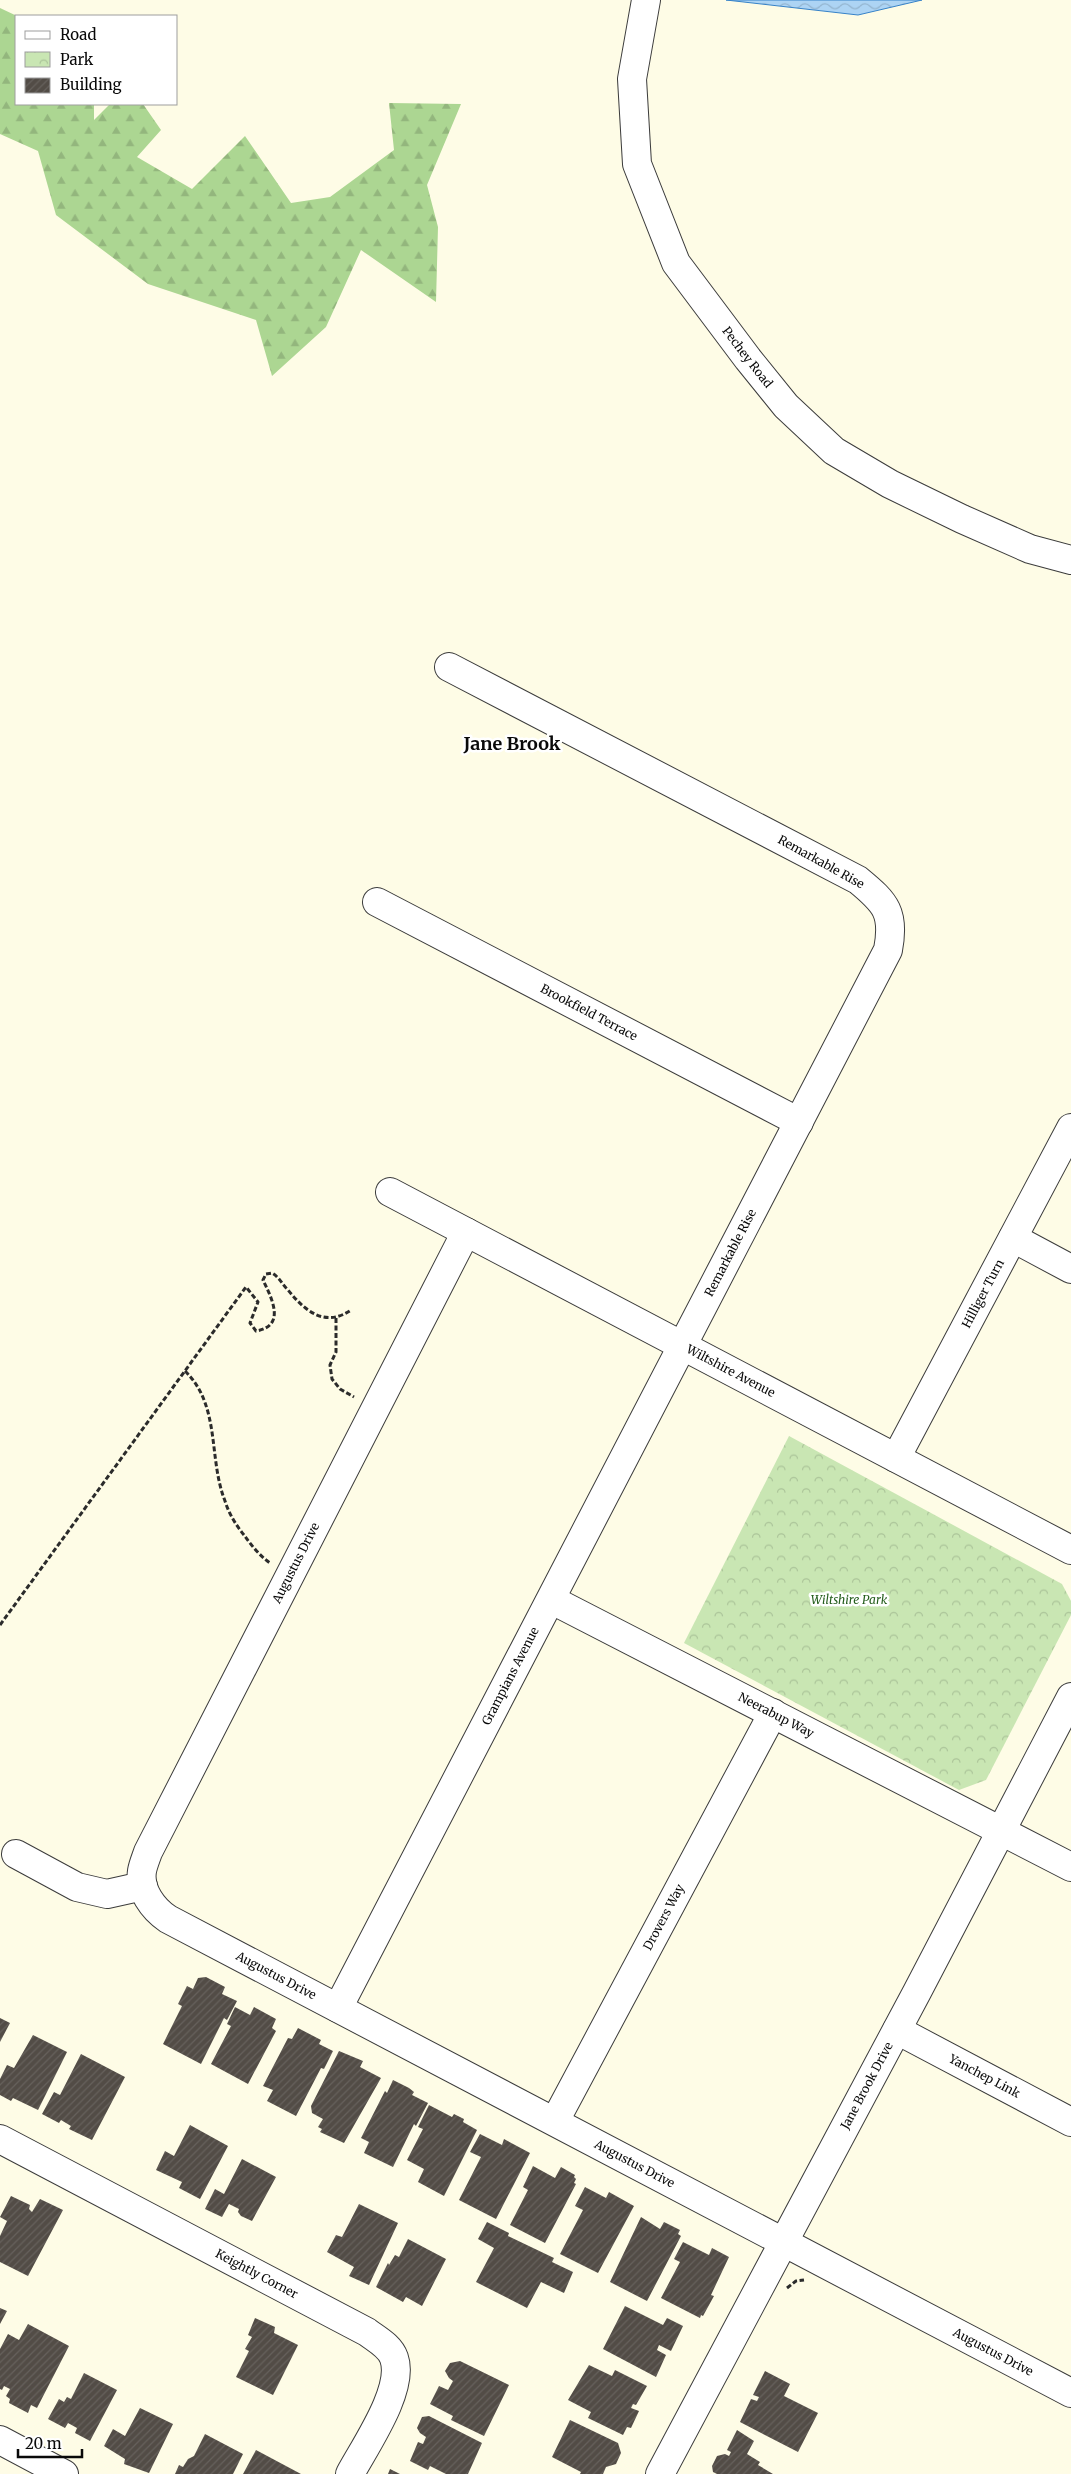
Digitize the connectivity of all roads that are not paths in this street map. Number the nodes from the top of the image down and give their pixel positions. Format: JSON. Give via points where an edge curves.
{"nodes":[{"id":1,"x":646,"y":0,"type":"edge"},
{"id":2,"x":1071,"y":560,"type":"edge"},
{"id":3,"x":449,"y":667,"type":"dead end"},
{"id":4,"x":377,"y":902,"type":"dead end"},
{"id":5,"x":799,"y":1122,"type":"junction"},
{"id":6,"x":1071,"y":1128,"type":"edge"},
{"id":7,"x":390,"y":1192,"type":"dead end"},
{"id":8,"x":466,"y":1232,"type":"junction"},
{"id":9,"x":1013,"y":1238,"type":"junction"},
{"id":10,"x":1071,"y":1269,"type":"edge"},
{"id":11,"x":684,"y":1346,"type":"junction"},
{"id":12,"x":896,"y":1458,"type":"junction"},
{"id":13,"x":1071,"y":1550,"type":"edge"},
{"id":14,"x":552,"y":1600,"type":"junction"},
{"id":15,"x":1071,"y":1697,"type":"edge"},
{"id":16,"x":773,"y":1713,"type":"junction"},
{"id":17,"x":1001,"y":1832,"type":"junction"},
{"id":18,"x":16,"y":1854,"type":"dead end"},
{"id":19,"x":1071,"y":1866,"type":"edge"},
{"id":20,"x":143,"y":1886,"type":"junction"},
{"id":21,"x":338,"y":2008,"type":"junction"},
{"id":22,"x":897,"y":2030,"type":"junction"},
{"id":23,"x":555,"y":2121,"type":"junction"},
{"id":24,"x":1071,"y":2122,"type":"edge"},
{"id":25,"x":0,"y":2139,"type":"edge"},
{"id":26,"x":783,"y":2242,"type":"junction"},
{"id":27,"x":1071,"y":2393,"type":"edge"},
{"id":28,"x":0,"y":2440,"type":"edge"},
{"id":29,"x":64,"y":2474,"type":"edge"},
{"id":30,"x":350,"y":2474,"type":"edge"},
{"id":31,"x":660,"y":2474,"type":"edge"}],
"edges":[{"from":1,"to":2,"type":"street","name":"Pechey Road","via":[[632,79],[637,164],[676,263],[748,359],[786,406],[834,451],[890,484],[962,519],[1030,549]]},
{"from":3,"to":5,"type":"street","name":"Remarkable Rise","via":[[858,880],[876,894],[889,913],[892,928],[888,950]]},
{"from":4,"to":5,"type":"street","name":"Brookfield Terrace"},
{"from":5,"to":11,"type":"street","name":"Remarkable Rise"},
{"from":6,"to":9,"type":"street","name":"Hilliger Turn"},
{"from":7,"to":8,"type":"street","name":"Wiltshire Avenue"},
{"from":8,"to":11,"type":"street","name":"Wiltshire Avenue"},
{"from":8,"to":20,"type":"street","name":"Augustus Drive","via":[[148,1852],[142,1871]]},
{"from":9,"to":10,"type":"street"},
{"from":9,"to":12,"type":"street","name":"Hilliger Turn"},
{"from":11,"to":12,"type":"street","name":"Wiltshire Avenue"},
{"from":11,"to":14,"type":"street","name":"Grampians Avenue"},
{"from":12,"to":13,"type":"street","name":"Wiltshire Avenue"},
{"from":14,"to":16,"type":"street","name":"Neerabup Way"},
{"from":14,"to":21,"type":"street","name":"Grampians Avenue"},
{"from":15,"to":17,"type":"street","name":"Jane Brook Drive"},
{"from":16,"to":17,"type":"street","name":"Neerabup Way"},
{"from":16,"to":23,"type":"street","name":"Drovers Way"},
{"from":17,"to":19,"type":"street","name":"Neerabup Way"},
{"from":17,"to":22,"type":"street","name":"Jane Brook Drive"},
{"from":18,"to":20,"type":"street","via":[[77,1887],[106,1894]]},
{"from":20,"to":21,"type":"street","name":"Augustus Drive","via":[[155,1910],[168,1919]]},
{"from":21,"to":23,"type":"street","name":"Augustus Drive"},
{"from":22,"to":24,"type":"street","name":"Yanchep Link"},
{"from":22,"to":26,"type":"street","name":"Jane Brook Drive"},
{"from":23,"to":26,"type":"street","name":"Augustus Drive"},
{"from":25,"to":30,"type":"street","name":"Keightly Corner","via":[[383,2343],[394,2357],[396,2374],[391,2396]]},
{"from":26,"to":27,"type":"street","name":"Augustus Drive"},
{"from":26,"to":31,"type":"street","name":"Jane Brook Drive"},
{"from":28,"to":29,"type":"street"}]}
